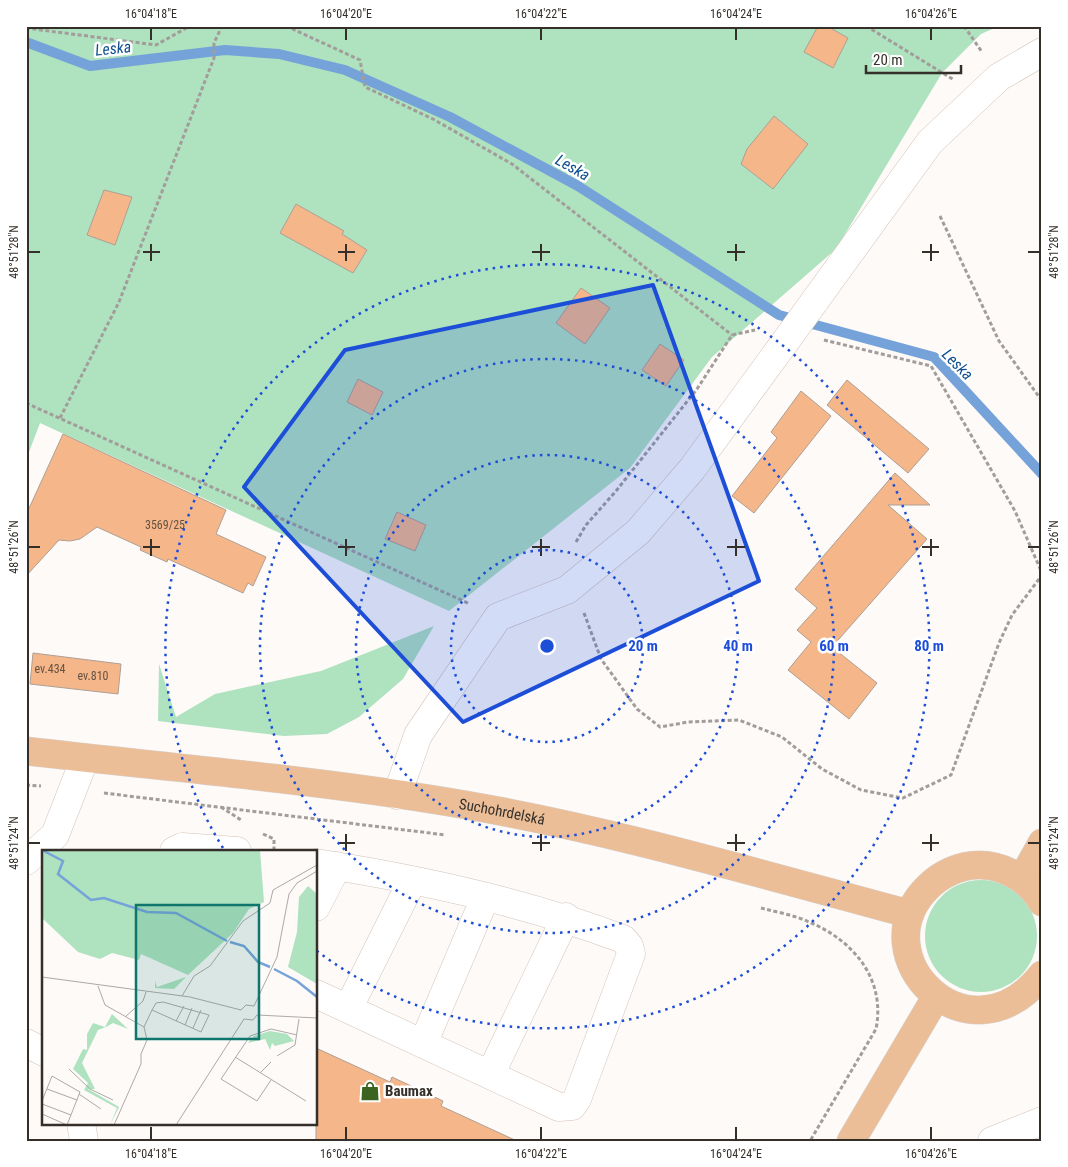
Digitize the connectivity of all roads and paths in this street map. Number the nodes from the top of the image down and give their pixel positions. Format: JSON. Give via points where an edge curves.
{"nodes":[{"id":1,"x":190,"y":26,"type":"edge"},
{"id":2,"x":222,"y":26,"type":"edge"},
{"id":3,"x":286,"y":26,"type":"edge"},
{"id":4,"x":866,"y":26,"type":"edge"},
{"id":5,"x":26,"y":28,"type":"edge"},
{"id":6,"x":1042,"y":52,"type":"edge"},
{"id":7,"x":980,"y":96,"type":"junction"},
{"id":8,"x":940,"y":216,"type":"dead end"},
{"id":9,"x":760,"y":328,"type":"dead end"},
{"id":10,"x":732,"y":334,"type":"junction"},
{"id":11,"x":817,"y":338,"type":"dead end"},
{"id":12,"x":1042,"y":401,"type":"edge"},
{"id":13,"x":26,"y":403,"type":"edge"},
{"id":14,"x":60,"y":418,"type":"junction"},
{"id":15,"x":573,"y":547,"type":"dead end"},
{"id":16,"x":1042,"y":574,"type":"edge"},
{"id":17,"x":567,"y":590,"type":"junction"},
{"id":18,"x":498,"y":617,"type":"junction"},
{"id":19,"x":26,"y":751,"type":"edge"},
{"id":20,"x":85,"y":758,"type":"junction"},
{"id":21,"x":397,"y":795,"type":"junction"},
{"id":22,"x":1042,"y":843,"type":"edge"},
{"id":23,"x":176,"y":850,"type":"edge"},
{"id":24,"x":223,"y":850,"type":"edge"},
{"id":25,"x":26,"y":862,"type":"edge"},
{"id":26,"x":327,"y":865,"type":"edge"},
{"id":27,"x":1022,"y":879,"type":"junction"},
{"id":28,"x":412,"y":881,"type":"junction"},
{"id":29,"x":485,"y":898,"type":"junction"},
{"id":30,"x":318,"y":899,"type":"edge"},
{"id":31,"x":1042,"y":902,"type":"edge"},
{"id":32,"x":910,"y":914,"type":"junction"},
{"id":33,"x":566,"y":918,"type":"junction"},
{"id":34,"x":1042,"y":975,"type":"edge"},
{"id":35,"x":318,"y":995,"type":"edge"},
{"id":36,"x":936,"y":997,"type":"junction"},
{"id":37,"x":348,"y":1009,"type":"junction"},
{"id":38,"x":26,"y":1043,"type":"edge"},
{"id":39,"x":423,"y":1044,"type":"junction"},
{"id":40,"x":42,"y":1051,"type":"edge"},
{"id":41,"x":490,"y":1075,"type":"junction"},
{"id":42,"x":1042,"y":1120,"type":"edge"},
{"id":43,"x":81,"y":1124,"type":"edge"},
{"id":44,"x":84,"y":1141,"type":"edge"},
{"id":45,"x":851,"y":1141,"type":"edge"},
{"id":46,"x":992,"y":1141,"type":"edge"}],
"edges":[{"from":1,"to":5,"type":"path","via":[[156,45]]},
{"from":2,"to":14,"type":"path","via":[[214,43],[214,58],[119,302]]},
{"from":3,"to":10,"type":"path","via":[[360,60],[365,87],[433,119],[512,164]]},
{"from":4,"to":7,"type":"path"},
{"from":6,"to":7,"type":"street","via":[[999,77]]},
{"from":7,"to":17,"type":"street","bridge":true,"via":[[930,142],[692,470],[638,532]]},
{"from":8,"to":12,"type":"path","via":[[1000,341]]},
{"from":9,"to":10,"type":"path"},
{"from":10,"to":15,"type":"path","via":[[697,389],[586,525]]},
{"from":11,"to":16,"type":"path","via":[[931,366],[1015,512]]},
{"from":13,"to":14,"type":"path"},
{"from":14,"to":18,"type":"path"},
{"from":16,"to":17,"type":"path","via":[[1012,615],[951,775],[903,798],[861,790],[822,769],[782,737],[739,720],[688,722],[660,727],[636,709],[602,659],[585,616]]},
{"from":17,"to":18,"type":"street"},
{"from":18,"to":21,"type":"street","via":[[418,735]]},
{"from":19,"to":20,"type":"main road","name":"Suchohrdelská"},
{"from":20,"to":21,"type":"main road","name":"Suchohrdelská"},
{"from":20,"to":25,"type":"street","via":[[55,835]]},
{"from":21,"to":32,"type":"main road","name":"Suchohrdelská","via":[[466,805],[633,840]]},
{"from":22,"to":27,"type":"main road"},
{"from":23,"to":24,"type":"street","via":[[182,847]]},
{"from":26,"to":28,"type":"street"},
{"from":26,"to":30,"type":"street"},
{"from":27,"to":31,"type":"main road"},
{"from":27,"to":32,"type":"main road","via":[[1001,868],[979,865],[957,868],[937,879],[921,895]]},
{"from":28,"to":29,"type":"street"},
{"from":28,"to":37,"type":"street"},
{"from":29,"to":33,"type":"street"},
{"from":29,"to":39,"type":"street"},
{"from":32,"to":36,"type":"main road","via":[[906,937],[909,960],[920,980]]},
{"from":33,"to":41,"type":"street"},
{"from":33,"to":41,"type":"street","via":[[623,939],[631,954],[577,1099],[572,1106],[559,1107]]},
{"from":34,"to":36,"type":"main road","via":[[1014,1002],[994,1009],[974,1011]]},
{"from":35,"to":37,"type":"street"},
{"from":36,"to":45,"type":"main road"},
{"from":37,"to":39,"type":"street"},
{"from":38,"to":40,"type":"street"},
{"from":39,"to":41,"type":"street"},
{"from":42,"to":46,"type":"street"},
{"from":43,"to":44,"type":"street"}]}
